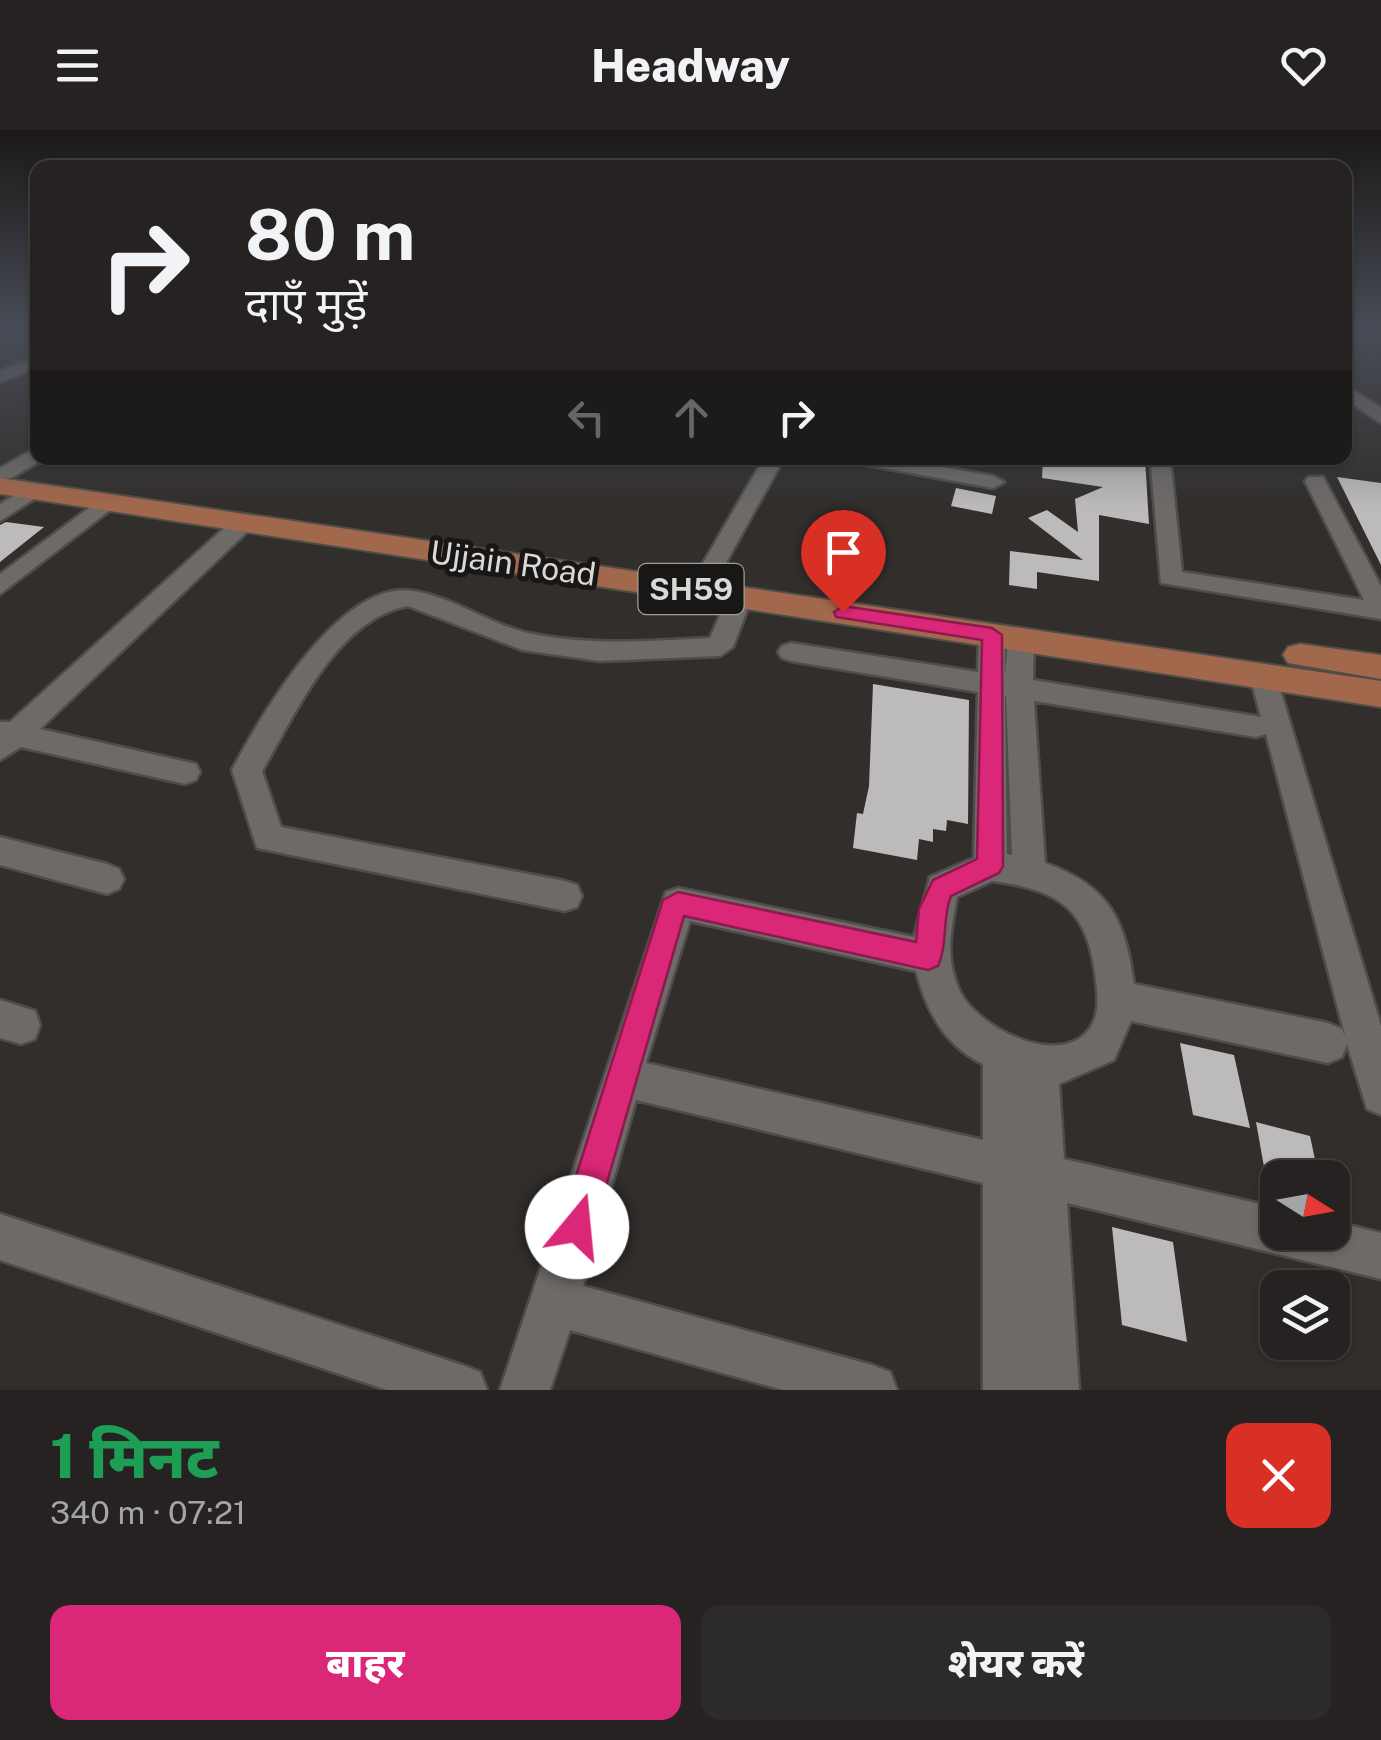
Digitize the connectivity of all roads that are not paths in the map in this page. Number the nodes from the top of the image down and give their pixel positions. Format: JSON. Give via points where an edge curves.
{"nodes":[{"id":1,"x":1352,"y":395,"type":"edge"},
{"id":2,"x":1381,"y":417,"type":"edge"},
{"id":3,"x":30,"y":458,"type":"edge"},
{"id":4,"x":770,"y":465,"type":"edge"},
{"id":5,"x":900,"y":465,"type":"edge"},
{"id":6,"x":1161,"y":466,"type":"dead end"},
{"id":7,"x":1,"y":478,"type":"edge"},
{"id":8,"x":1316,"y":481,"type":"dead end"},
{"id":9,"x":993,"y":482,"type":"dead end"},
{"id":10,"x":32,"y":491,"type":"junction"},
{"id":11,"x":105,"y":503,"type":"junction"},
{"id":12,"x":0,"y":514,"type":"edge"},
{"id":13,"x":242,"y":524,"type":"junction"},
{"id":14,"x":710,"y":572,"type":"junction"},
{"id":15,"x":0,"y":586,"type":"edge"},
{"id":16,"x":740,"y":597,"type":"junction"},
{"id":17,"x":1381,"y":610,"type":"edge"},
{"id":18,"x":1006,"y":637,"type":"junction"},
{"id":19,"x":791,"y":652,"type":"dead end"},
{"id":20,"x":1215,"y":656,"type":"junction"},
{"id":21,"x":1381,"y":667,"type":"edge"},
{"id":22,"x":1264,"y":676,"type":"junction"},
{"id":23,"x":1005,"y":688,"type":"junction"},
{"id":24,"x":1381,"y":694,"type":"edge"},
{"id":25,"x":1256,"y":726,"type":"dead end"},
{"id":26,"x":5,"y":738,"type":"edge"},
{"id":27,"x":990,"y":754,"type":"junction"},
{"id":28,"x":1024,"y":759,"type":"junction"},
{"id":29,"x":185,"y":772,"type":"dead end"},
{"id":30,"x":0,"y":851,"type":"edge"},
{"id":31,"x":990,"y":866,"type":"junction"},
{"id":32,"x":1028,"y":870,"type":"junction"},
{"id":33,"x":107,"y":878,"type":"dead end"},
{"id":34,"x":566,"y":896,"type":"dead end"},
{"id":35,"x":928,"y":957,"type":"junction"},
{"id":36,"x":1120,"y":1000,"type":"junction"},
{"id":37,"x":1328,"y":1043,"type":"dead end"},
{"id":38,"x":1021,"y":1060,"type":"junction"},
{"id":39,"x":622,"y":1077,"type":"junction"},
{"id":40,"x":1381,"y":1095,"type":"edge"},
{"id":41,"x":1024,"y":1169,"type":"junction"},
{"id":42,"x":1260,"y":1226,"type":"edge"},
{"id":43,"x":0,"y":1237,"type":"edge"},
{"id":44,"x":1350,"y":1248,"type":"edge"},
{"id":45,"x":1381,"y":1256,"type":"edge"},
{"id":46,"x":555,"y":1302,"type":"junction"},
{"id":47,"x":462,"y":1390,"type":"edge"},
{"id":48,"x":525,"y":1390,"type":"edge"},
{"id":49,"x":872,"y":1390,"type":"edge"},
{"id":50,"x":1008,"y":1390,"type":"edge"},
{"id":51,"x":1054,"y":1390,"type":"edge"}],
"edges":[{"from":1,"to":2,"type":"street"},
{"from":3,"to":7,"type":"street"},
{"from":4,"to":14,"type":"street"},
{"from":5,"to":9,"type":"street"},
{"from":6,"to":17,"type":"street","via":[[1170,578]]},
{"from":7,"to":10,"type":"main road","name":"Ujjain Road","number":"SH59"},
{"from":7,"to":14,"type":"main road","name":"Ujjain Road","number":"SH59"},
{"from":8,"to":17,"type":"street"},
{"from":10,"to":11,"type":"main road","name":"Ujjain Road","number":"SH59"},
{"from":10,"to":12,"type":"street"},
{"from":11,"to":13,"type":"main road","name":"Ujjain Road","number":"SH59"},
{"from":11,"to":15,"type":"street"},
{"from":13,"to":16,"type":"main road","name":"Ujjain Road","number":"SH59"},
{"from":13,"to":26,"type":"street"},
{"from":14,"to":20,"type":"main road","name":"Ujjain Road","number":"SH59"},
{"from":16,"to":18,"type":"main road","name":"Ujjain Road","number":"SH59"},
{"from":16,"to":34,"type":"street","via":[[720,646],[600,652],[522,641],[392,597],[331,642],[248,770],[268,838]]},
{"from":18,"to":20,"type":"main road","name":"Ujjain Road","number":"SH59"},
{"from":18,"to":23,"type":"street"},
{"from":19,"to":23,"type":"street"},
{"from":20,"to":21,"type":"main road","name":"Ujjain Road","number":"SH59"},
{"from":20,"to":22,"type":"main road","name":"Ujjain Road","number":"SH59"},
{"from":22,"to":24,"type":"main road","name":"Ujjain Road","number":"SH59"},
{"from":22,"to":40,"type":"street"},
{"from":23,"to":25,"type":"street"},
{"from":23,"to":27,"type":"street"},
{"from":23,"to":28,"type":"street"},
{"from":26,"to":29,"type":"street"},
{"from":27,"to":28,"type":"street"},
{"from":27,"to":31,"type":"street"},
{"from":28,"to":32,"type":"street"},
{"from":30,"to":33,"type":"street"},
{"from":31,"to":32,"type":"street"},
{"from":31,"to":35,"type":"street","via":[[942,888],[932,909]]},
{"from":32,"to":36,"type":"street","via":[[1077,894],[1098,916],[1110,940]]},
{"from":35,"to":38,"type":"street","via":[[940,999],[960,1026]]},
{"from":35,"to":39,"type":"street","via":[[678,904]]},
{"from":36,"to":37,"type":"street"},
{"from":36,"to":38,"type":"street","via":[[1118,1024],[1104,1046],[1082,1061]]},
{"from":38,"to":41,"type":"street"},
{"from":39,"to":41,"type":"street"},
{"from":39,"to":46,"type":"street"},
{"from":41,"to":42,"type":"street"},
{"from":41,"to":50,"type":"street"},
{"from":41,"to":51,"type":"street"},
{"from":43,"to":47,"type":"street"},
{"from":44,"to":45,"type":"street"},
{"from":46,"to":48,"type":"street"},
{"from":46,"to":49,"type":"street"}]}
